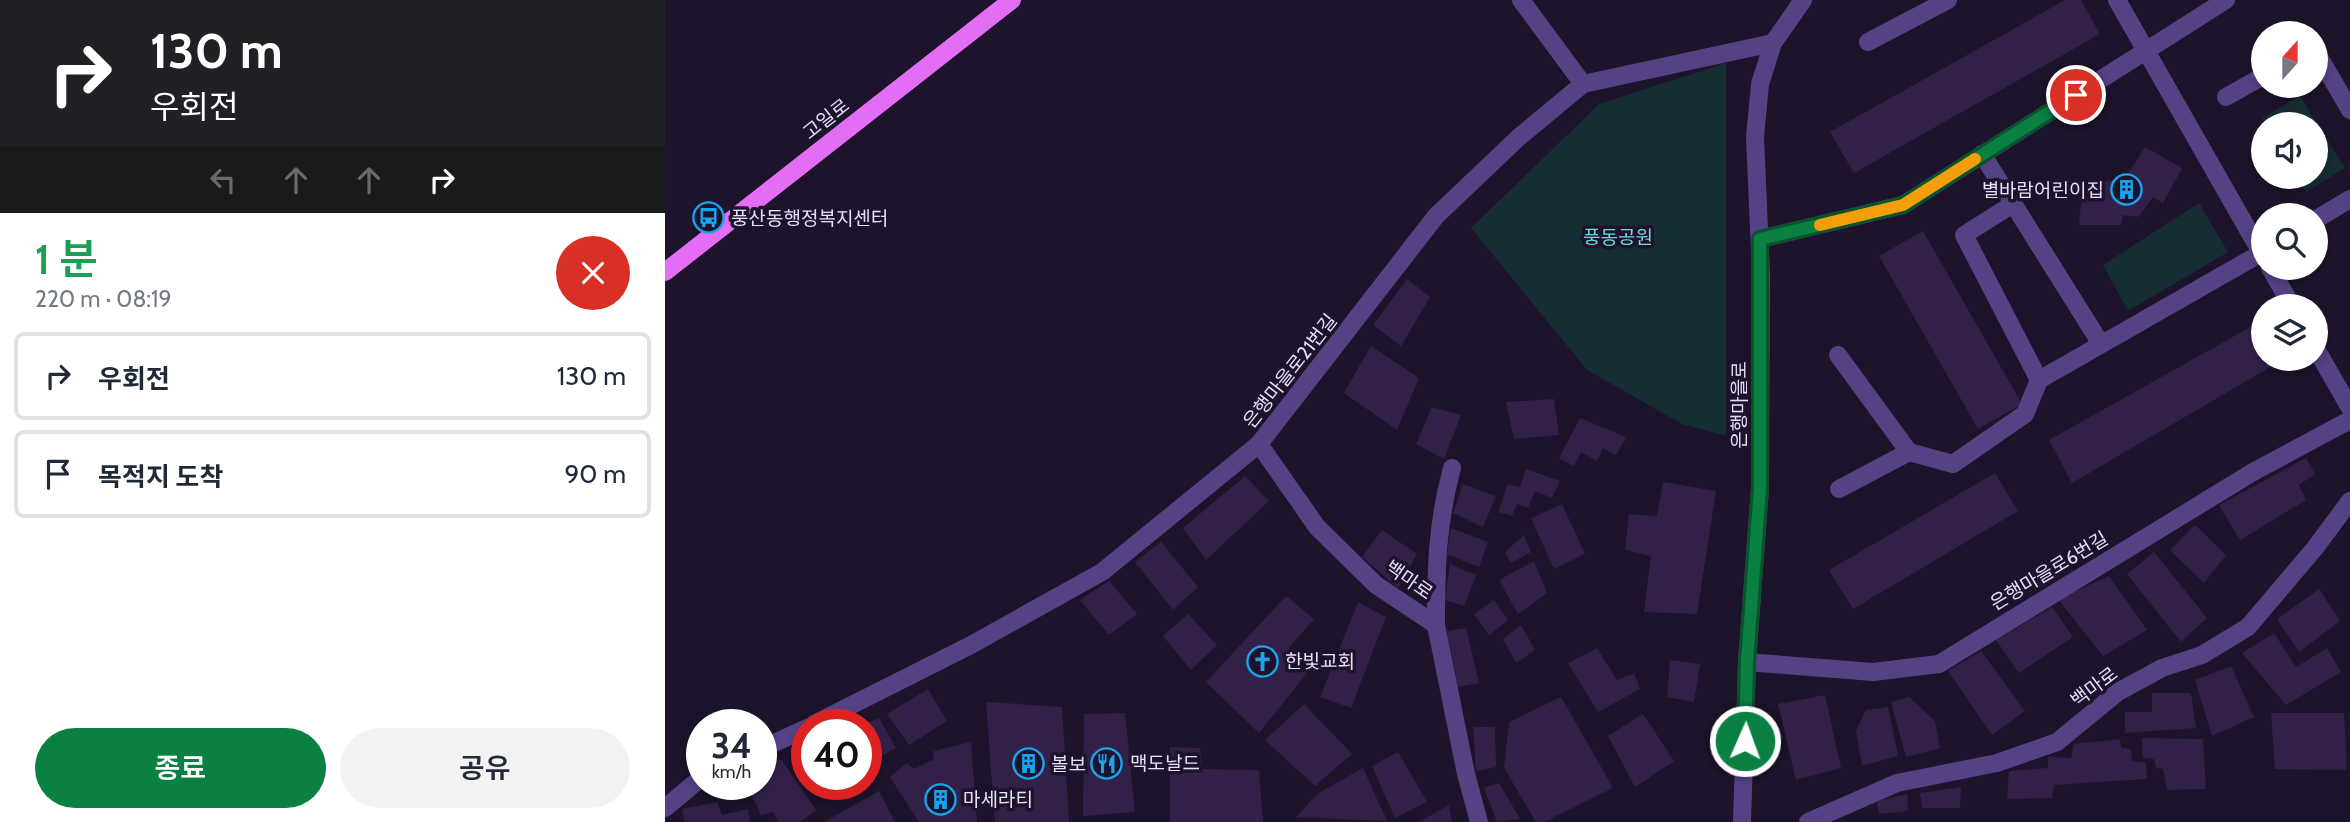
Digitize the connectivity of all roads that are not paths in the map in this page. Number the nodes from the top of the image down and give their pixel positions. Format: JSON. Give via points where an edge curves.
{"nodes":[{"id":1,"x":1012,"y":0,"type":"edge"},
{"id":2,"x":1521,"y":0,"type":"edge"},
{"id":3,"x":1803,"y":0,"type":"edge"},
{"id":4,"x":1948,"y":0,"type":"edge"},
{"id":5,"x":2117,"y":0,"type":"edge"},
{"id":6,"x":2226,"y":0,"type":"edge"},
{"id":7,"x":1868,"y":42,"type":"dead end"},
{"id":8,"x":1773,"y":43,"type":"junction"},
{"id":9,"x":2146,"y":50,"type":"junction"},
{"id":10,"x":2328,"y":72,"type":"edge"},
{"id":11,"x":2251,"y":83,"type":"edge"},
{"id":12,"x":1583,"y":84,"type":"junction"},
{"id":13,"x":2226,"y":97,"type":"dead end"},
{"id":14,"x":2350,"y":110,"type":"edge"},
{"id":15,"x":1982,"y":154,"type":"junction"},
{"id":16,"x":2350,"y":199,"type":"edge"},
{"id":17,"x":2013,"y":204,"type":"junction"},
{"id":18,"x":2328,"y":212,"type":"edge"},
{"id":19,"x":2251,"y":234,"type":"edge"},
{"id":20,"x":1760,"y":239,"type":"junction"},
{"id":21,"x":2251,"y":264,"type":"edge"},
{"id":22,"x":665,"y":272,"type":"edge"},
{"id":23,"x":2101,"y":344,"type":"junction"},
{"id":24,"x":1838,"y":355,"type":"dead end"},
{"id":25,"x":2328,"y":370,"type":"edge"},
{"id":26,"x":2039,"y":380,"type":"junction"},
{"id":27,"x":2350,"y":408,"type":"edge"},
{"id":28,"x":2350,"y":421,"type":"edge"},
{"id":29,"x":1259,"y":444,"type":"junction"},
{"id":30,"x":1909,"y":452,"type":"junction"},
{"id":31,"x":1452,"y":468,"type":"dead end"},
{"id":32,"x":1839,"y":489,"type":"dead end"},
{"id":33,"x":2350,"y":501,"type":"edge"},
{"id":34,"x":1436,"y":625,"type":"junction"},
{"id":35,"x":1747,"y":662,"type":"junction"},
{"id":36,"x":844,"y":709,"type":"edge"},
{"id":37,"x":686,"y":790,"type":"edge"},
{"id":38,"x":665,"y":808,"type":"edge"},
{"id":39,"x":1479,"y":822,"type":"edge"},
{"id":40,"x":1742,"y":822,"type":"edge"},
{"id":41,"x":1808,"y":822,"type":"edge"}],
"edges":[{"from":1,"to":22,"type":"main road","name":"고일로"},
{"from":2,"to":12,"type":"street"},
{"from":3,"to":8,"type":"street","name":"은행마을로"},
{"from":4,"to":7,"type":"street"},
{"from":5,"to":9,"type":"street"},
{"from":6,"to":9,"type":"street"},
{"from":8,"to":12,"type":"street","name":"은행마을로21번길"},
{"from":8,"to":20,"type":"street","name":"은행마을로","via":[[1760,84],[1755,136]]},
{"from":9,"to":15,"type":"street"},
{"from":9,"to":19,"type":"street"},
{"from":10,"to":14,"type":"street"},
{"from":11,"to":13,"type":"street"},
{"from":12,"to":29,"type":"street","name":"은행마을로21번길","via":[[1436,216]]},
{"from":15,"to":17,"type":"street"},
{"from":15,"to":20,"type":"street","via":[[1903,205]]},
{"from":16,"to":18,"type":"street"},
{"from":17,"to":23,"type":"street"},
{"from":17,"to":26,"type":"street","via":[[1964,235]]},
{"from":20,"to":35,"type":"street","name":"은행마을로","via":[[1760,488]]},
{"from":21,"to":23,"type":"street"},
{"from":23,"to":26,"type":"street"},
{"from":24,"to":30,"type":"street"},
{"from":25,"to":27,"type":"street"},
{"from":26,"to":30,"type":"street","via":[[2025,414],[1952,464]]},
{"from":28,"to":35,"type":"street","name":"은행마을로6번길","via":[[2253,472],[1939,664],[1873,672]]},
{"from":29,"to":34,"type":"street","name":"백마로","via":[[1317,527],[1376,585]]},
{"from":29,"to":36,"type":"street","name":"은행마을로21번길","via":[[1102,572]]},
{"from":30,"to":32,"type":"street"},
{"from":31,"to":34,"type":"street","via":[[1436,541]]},
{"from":33,"to":41,"type":"street","name":"백마로","via":[[2248,627],[2202,655],[2162,668],[2118,692],[2057,742],[1997,763],[1898,783]]},
{"from":34,"to":39,"type":"street","name":"백마로"},
{"from":35,"to":40,"type":"street","name":"은행마을로"},
{"from":37,"to":38,"type":"street"}]}
